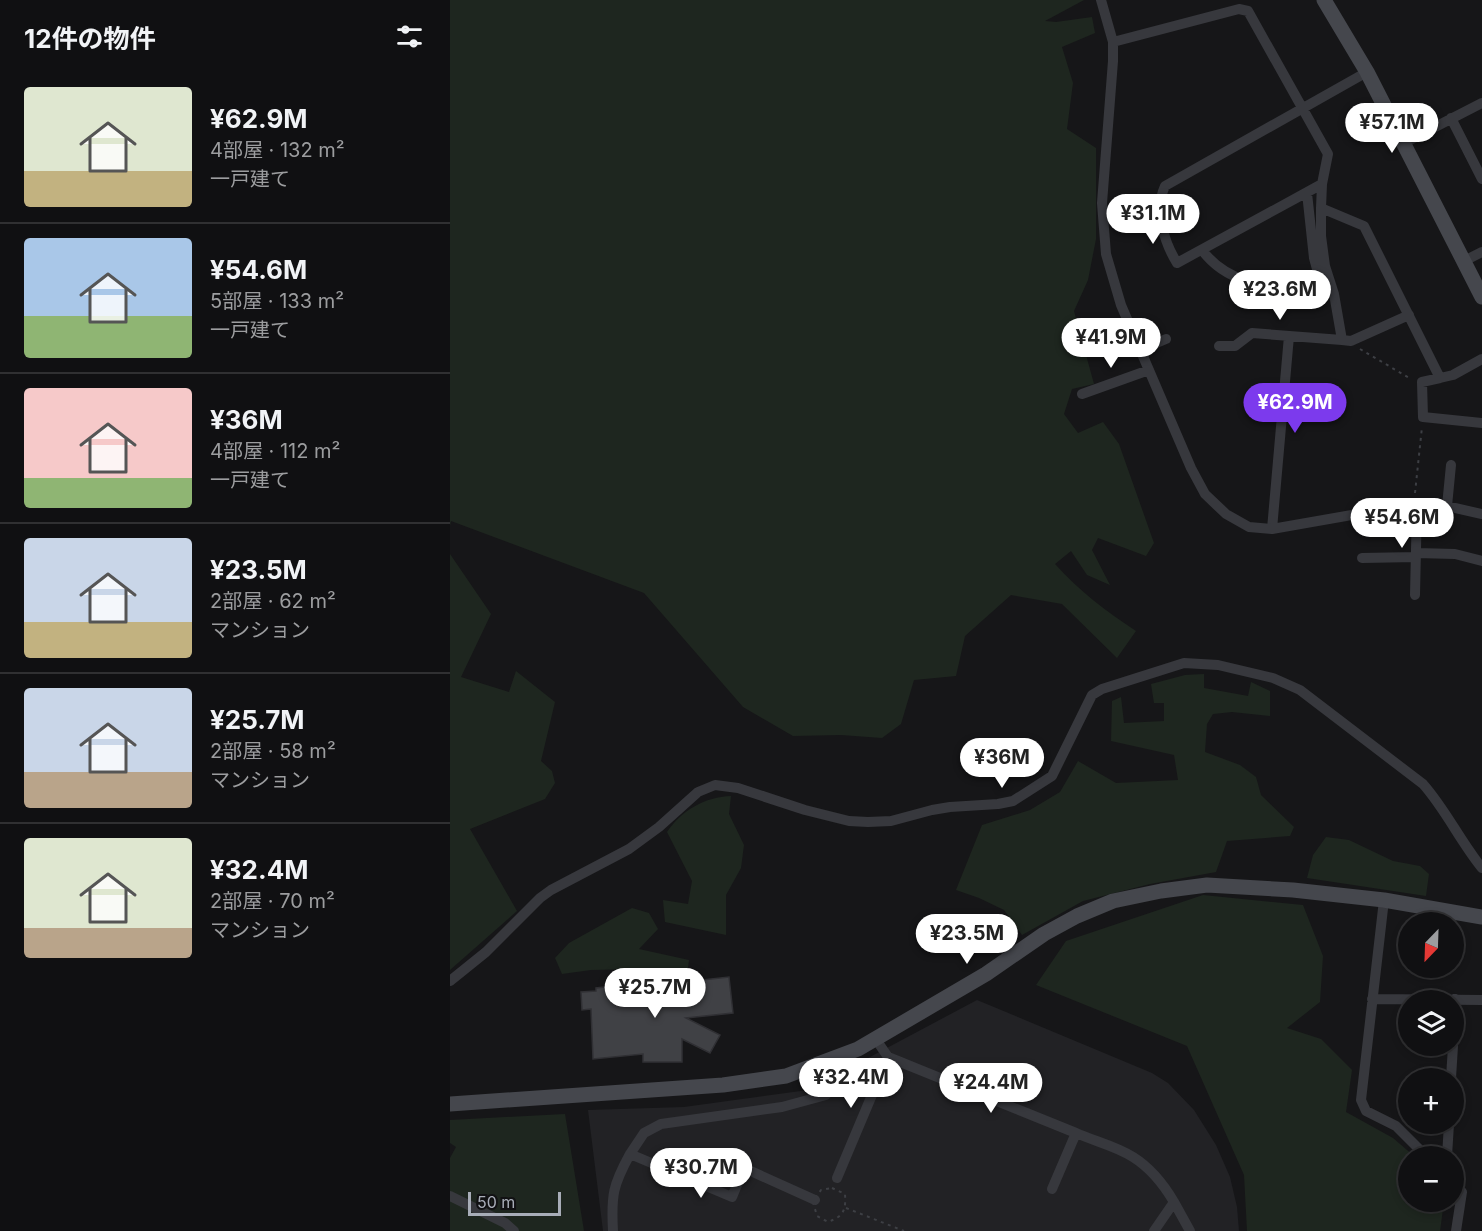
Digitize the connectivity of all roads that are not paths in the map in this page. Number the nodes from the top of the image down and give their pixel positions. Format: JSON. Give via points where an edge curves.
{"nodes":[{"id":1,"x":1101,"y":0,"type":"edge"},
{"id":2,"x":1324,"y":0,"type":"edge"},
{"id":3,"x":1113,"y":42,"type":"junction"},
{"id":4,"x":1367,"y":72,"type":"junction"},
{"id":5,"x":1482,"y":103,"type":"edge"},
{"id":6,"x":1302,"y":108,"type":"junction"},
{"id":7,"x":1451,"y":118,"type":"junction"},
{"id":8,"x":1404,"y":143,"type":"junction"},
{"id":9,"x":1482,"y":179,"type":"edge"},
{"id":10,"x":1322,"y":184,"type":"junction"},
{"id":11,"x":1307,"y":193,"type":"junction"},
{"id":12,"x":1322,"y":208,"type":"junction"},
{"id":13,"x":1202,"y":250,"type":"junction"},
{"id":14,"x":1482,"y":252,"type":"edge"},
{"id":15,"x":1464,"y":261,"type":"junction"},
{"id":16,"x":1239,"y":277,"type":"junction"},
{"id":17,"x":1261,"y":295,"type":"dead end"},
{"id":18,"x":1482,"y":297,"type":"edge"},
{"id":19,"x":1408,"y":315,"type":"junction"},
{"id":20,"x":1289,"y":336,"type":"junction"},
{"id":21,"x":1166,"y":339,"type":"dead end"},
{"id":22,"x":1346,"y":340,"type":"junction"},
{"id":23,"x":1219,"y":346,"type":"dead end"},
{"id":24,"x":1140,"y":350,"type":"junction"},
{"id":25,"x":1482,"y":359,"type":"edge"},
{"id":26,"x":1149,"y":370,"type":"junction"},
{"id":27,"x":1440,"y":378,"type":"junction"},
{"id":28,"x":1082,"y":394,"type":"dead end"},
{"id":29,"x":1482,"y":423,"type":"edge"},
{"id":30,"x":1451,"y":465,"type":"dead end"},
{"id":31,"x":1415,"y":504,"type":"junction"},
{"id":32,"x":1447,"y":506,"type":"junction"},
{"id":33,"x":1482,"y":514,"type":"edge"},
{"id":34,"x":1272,"y":529,"type":"junction"},
{"id":35,"x":1416,"y":555,"type":"junction"},
{"id":36,"x":1362,"y":558,"type":"dead end"},
{"id":37,"x":1482,"y":561,"type":"edge"},
{"id":38,"x":1415,"y":595,"type":"dead end"},
{"id":39,"x":1482,"y":868,"type":"edge"},
{"id":40,"x":1384,"y":900,"type":"junction"},
{"id":41,"x":1482,"y":917,"type":"edge"},
{"id":42,"x":450,"y":981,"type":"edge"},
{"id":43,"x":1372,"y":999,"type":"junction"},
{"id":44,"x":1398,"y":999,"type":"edge"},
{"id":45,"x":1464,"y":999,"type":"edge"},
{"id":46,"x":1482,"y":999,"type":"edge"},
{"id":47,"x":875,"y":1038,"type":"junction"},
{"id":48,"x":888,"y":1057,"type":"junction"},
{"id":49,"x":826,"y":1061,"type":"junction"},
{"id":50,"x":450,"y":1104,"type":"edge"},
{"id":51,"x":1076,"y":1133,"type":"junction"},
{"id":52,"x":1416,"y":1146,"type":"edge"},
{"id":53,"x":630,"y":1154,"type":"junction"},
{"id":54,"x":837,"y":1178,"type":"dead end"},
{"id":55,"x":1052,"y":1188,"type":"dead end"},
{"id":56,"x":450,"y":1196,"type":"edge"},
{"id":57,"x":815,"y":1200,"type":"road end"},
{"id":58,"x":1174,"y":1202,"type":"junction"},
{"id":59,"x":1459,"y":1212,"type":"edge"},
{"id":60,"x":514,"y":1231,"type":"edge"},
{"id":61,"x":614,"y":1231,"type":"edge"},
{"id":62,"x":1154,"y":1231,"type":"edge"},
{"id":63,"x":1190,"y":1231,"type":"edge"},
{"id":64,"x":1456,"y":1231,"type":"edge"}],
"edges":[{"from":1,"to":3,"type":"street"},
{"from":2,"to":4,"type":"street"},
{"from":3,"to":6,"type":"street","via":[[1239,9],[1248,11]]},
{"from":3,"to":24,"type":"street","via":[[1102,203],[1104,234],[1121,305]]},
{"from":4,"to":6,"type":"street"},
{"from":4,"to":8,"type":"street"},
{"from":5,"to":7,"type":"street"},
{"from":6,"to":10,"type":"street","via":[[1328,154]]},
{"from":6,"to":13,"type":"street","via":[[1165,186],[1161,194],[1161,223],[1176,264]]},
{"from":7,"to":8,"type":"street"},
{"from":7,"to":9,"type":"street"},
{"from":8,"to":15,"type":"street"},
{"from":10,"to":11,"type":"street"},
{"from":10,"to":12,"type":"street"},
{"from":11,"to":13,"type":"street"},
{"from":11,"to":16,"type":"street","via":[[1319,292],[1256,285]]},
{"from":12,"to":19,"type":"street","via":[[1364,226]]},
{"from":12,"to":22,"type":"street","via":[[1325,266]]},
{"from":13,"to":16,"type":"street","via":[[1219,269]]},
{"from":14,"to":15,"type":"street"},
{"from":15,"to":18,"type":"street"},
{"from":16,"to":17,"type":"street","via":[[1236,288]]},
{"from":19,"to":22,"type":"street"},
{"from":19,"to":27,"type":"street"},
{"from":20,"to":22,"type":"street"},
{"from":20,"to":23,"type":"street","via":[[1252,333],[1235,346]]},
{"from":20,"to":34,"type":"street"},
{"from":21,"to":24,"type":"street"},
{"from":24,"to":26,"type":"street"},
{"from":25,"to":27,"type":"street"},
{"from":26,"to":28,"type":"street"},
{"from":26,"to":34,"type":"street","via":[[1205,494],[1226,514],[1249,526]]},
{"from":27,"to":29,"type":"street","via":[[1422,382],[1423,417]]},
{"from":30,"to":32,"type":"street"},
{"from":31,"to":32,"type":"street"},
{"from":31,"to":34,"type":"street"},
{"from":31,"to":35,"type":"street"},
{"from":32,"to":33,"type":"street"},
{"from":35,"to":36,"type":"street"},
{"from":35,"to":37,"type":"street","via":[[1455,554]]},
{"from":35,"to":38,"type":"street"},
{"from":39,"to":42,"type":"street","via":[[1438,801],[1422,784],[1300,690],[1248,671],[1184,663],[1092,695],[1052,776],[1013,801],[950,807],[891,821],[868,822],[805,810],[726,786],[708,787],[629,849],[540,898],[486,952]]},
{"from":40,"to":41,"type":"street"},
{"from":40,"to":43,"type":"street"},
{"from":40,"to":47,"type":"street","via":[[1207,885],[1113,901],[1044,934],[986,974]]},
{"from":43,"to":44,"type":"street"},
{"from":43,"to":52,"type":"street","via":[[1361,1100],[1366,1111],[1396,1126]]},
{"from":45,"to":46,"type":"street"},
{"from":47,"to":48,"type":"street"},
{"from":47,"to":49,"type":"street"},
{"from":48,"to":51,"type":"street"},
{"from":48,"to":54,"type":"street"},
{"from":49,"to":50,"type":"street","via":[[786,1077],[723,1085]]},
{"from":49,"to":53,"type":"street","via":[[833,1085],[826,1095],[782,1107],[661,1124],[644,1133]]},
{"from":51,"to":55,"type":"street"},
{"from":51,"to":58,"type":"street","via":[[1132,1156]]},
{"from":53,"to":57,"type":"street","via":[[732,1197],[744,1168]]},
{"from":53,"to":61,"type":"street","via":[[616,1180],[611,1205]]},
{"from":56,"to":60,"type":"street"},
{"from":58,"to":62,"type":"street"},
{"from":58,"to":63,"type":"street"},
{"from":59,"to":64,"type":"street"}]}
